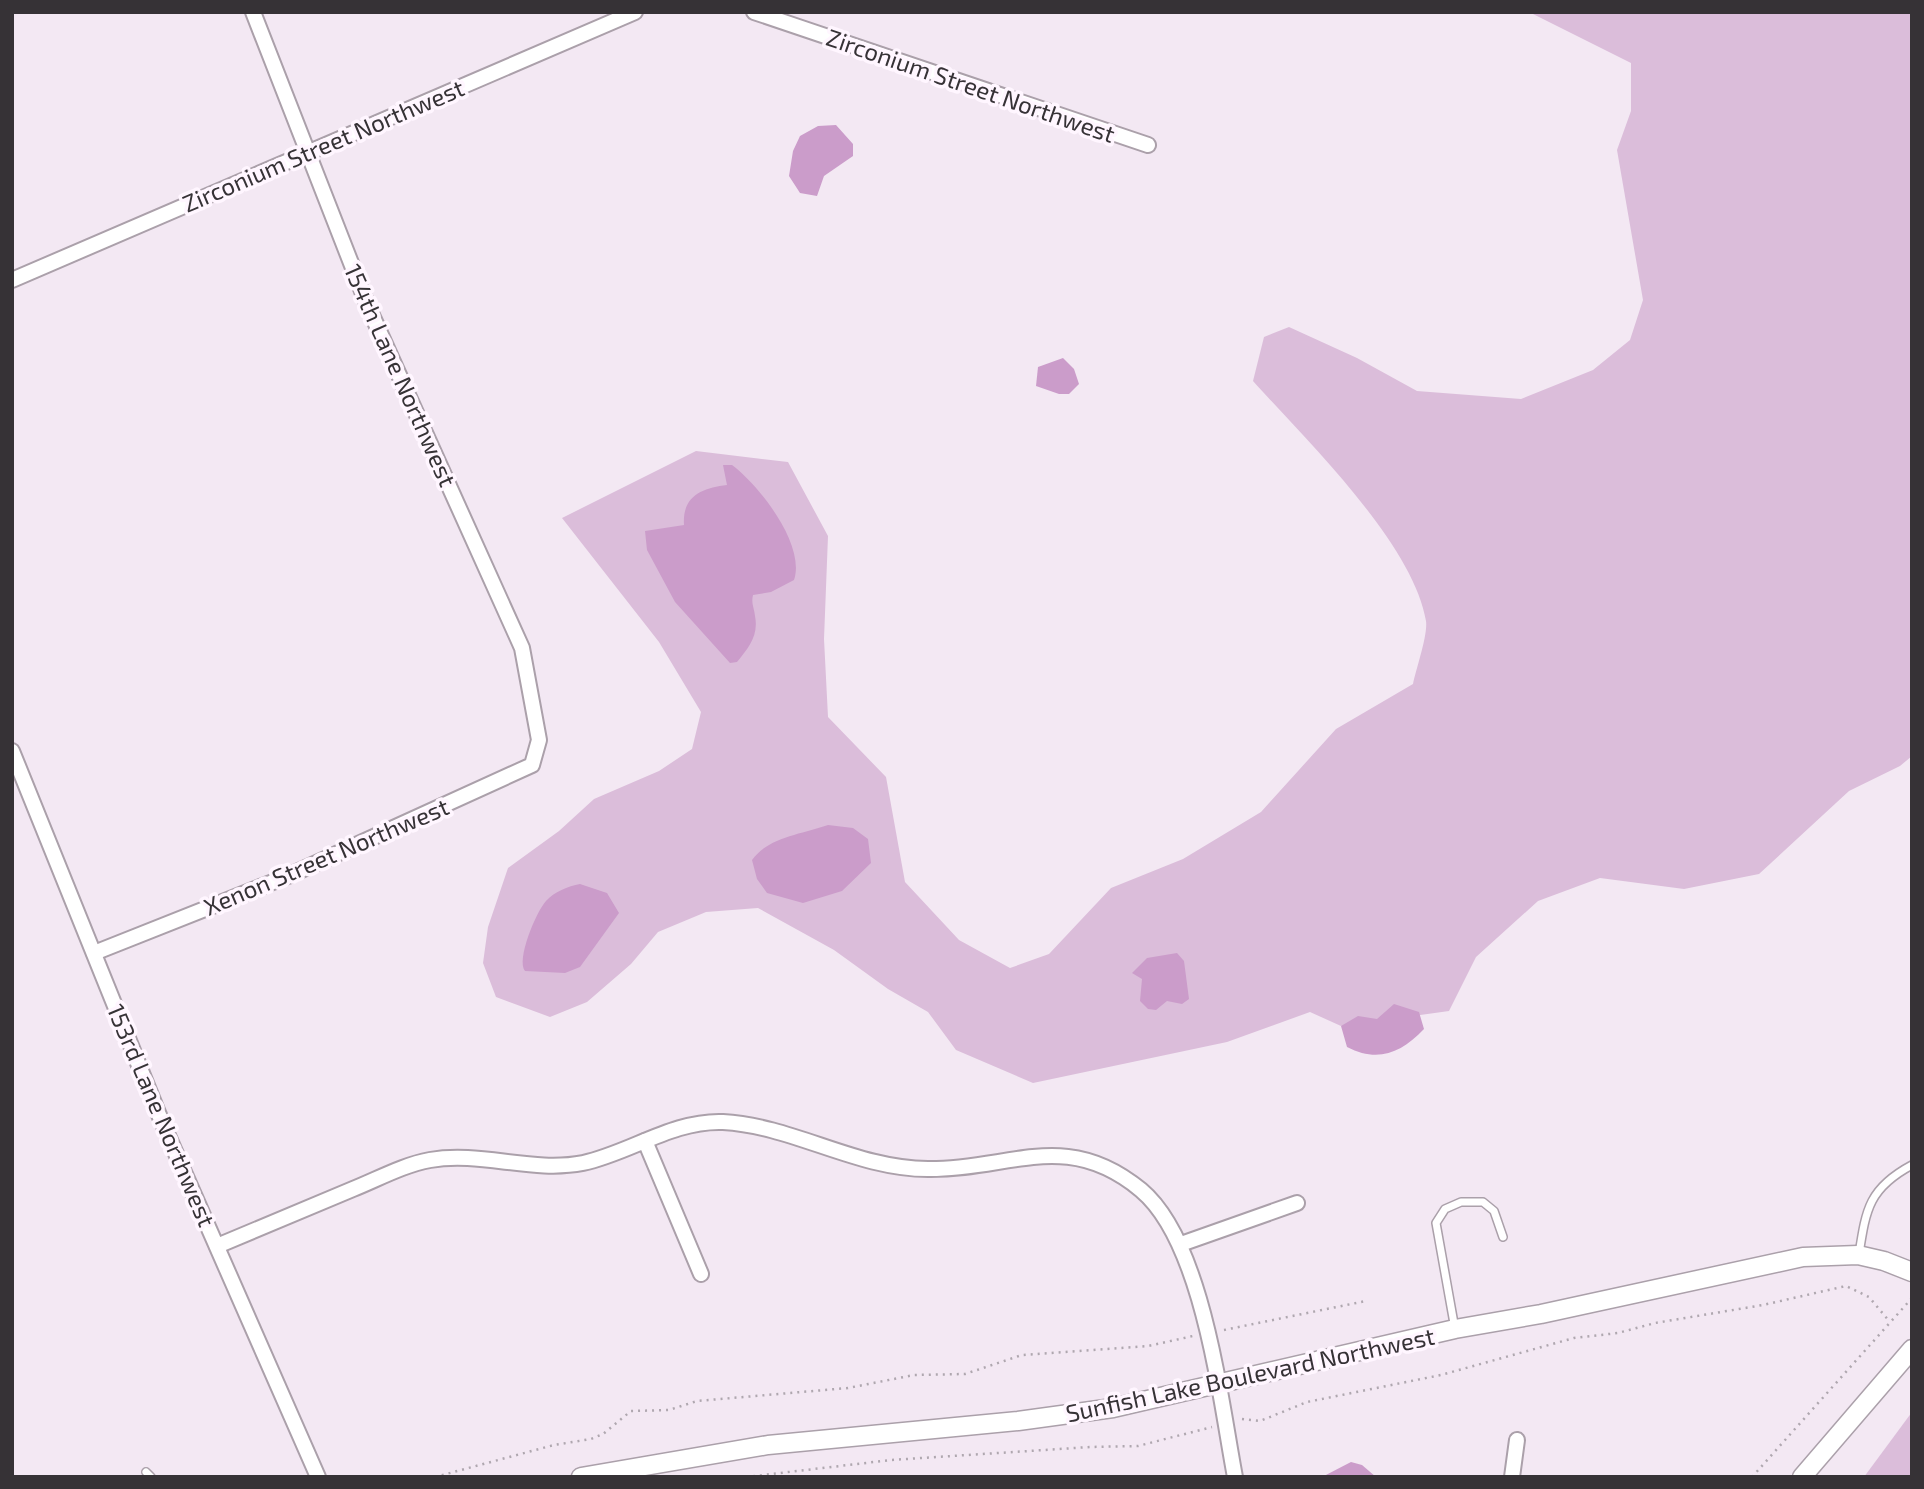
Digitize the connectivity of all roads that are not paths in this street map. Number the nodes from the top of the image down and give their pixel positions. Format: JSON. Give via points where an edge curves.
{"nodes":[{"id":1,"x":253,"y":12,"type":"edge"},
{"id":2,"x":635,"y":12,"type":"edge"},
{"id":3,"x":754,"y":12,"type":"edge"},
{"id":4,"x":1148,"y":145,"type":"dead end"},
{"id":5,"x":307,"y":151,"type":"junction"},
{"id":6,"x":12,"y":280,"type":"edge"},
{"id":7,"x":540,"y":740,"type":"joint"},
{"id":8,"x":12,"y":751,"type":"edge"},
{"id":9,"x":94,"y":953,"type":"junction"},
{"id":10,"x":645,"y":1141,"type":"junction"},
{"id":11,"x":1912,"y":1165,"type":"edge"},
{"id":12,"x":1297,"y":1203,"type":"dead end"},
{"id":13,"x":1503,"y":1237,"type":"dead end"},
{"id":14,"x":1181,"y":1244,"type":"junction"},
{"id":15,"x":217,"y":1246,"type":"junction"},
{"id":16,"x":1858,"y":1255,"type":"junction"},
{"id":17,"x":1912,"y":1272,"type":"edge"},
{"id":18,"x":701,"y":1274,"type":"dead end"},
{"id":19,"x":1455,"y":1329,"type":"junction"},
{"id":20,"x":1912,"y":1349,"type":"edge"},
{"id":21,"x":1217,"y":1386,"type":"junction"},
{"id":22,"x":1517,"y":1440,"type":"dead end"},
{"id":23,"x":318,"y":1477,"type":"edge"},
{"id":24,"x":582,"y":1477,"type":"edge"},
{"id":25,"x":1235,"y":1477,"type":"edge"},
{"id":26,"x":1513,"y":1477,"type":"edge"},
{"id":27,"x":1802,"y":1477,"type":"edge"}],
"edges":[{"from":1,"to":5,"type":"street","name":"154th Lane Northwest"},
{"from":2,"to":5,"type":"street","name":"Zirconium Street Northwest"},
{"from":3,"to":4,"type":"street","name":"Zirconium Street Northwest"},
{"from":5,"to":6,"type":"street","name":"Zirconium Street Northwest"},
{"from":5,"to":7,"type":"street","name":"154th Lane Northwest","via":[[367,304],[522,648]]},
{"from":7,"to":9,"type":"street","name":"Xenon Street Northwest","via":[[532,765],[288,876]]},
{"from":8,"to":9,"type":"street","name":"153rd Lane Northwest"},
{"from":9,"to":15,"type":"street","name":"153rd Lane Northwest"},
{"from":10,"to":14,"type":"street","via":[[689,1126],[720,1122],[758,1126],[887,1166],[964,1167],[1043,1155],[1077,1156],[1111,1170],[1141,1191],[1164,1214]]},
{"from":10,"to":15,"type":"street","via":[[569,1165],[431,1160]]},
{"from":10,"to":18,"type":"street"},
{"from":11,"to":16,"type":"lane","via":[[1892,1176],[1871,1198]]},
{"from":12,"to":14,"type":"street"},
{"from":13,"to":19,"type":"lane","via":[[1494,1211],[1483,1202],[1453,1205],[1436,1223]]},
{"from":14,"to":21,"type":"street","via":[[1201,1305]]},
{"from":15,"to":23,"type":"street","name":"153rd Lane Northwest"},
{"from":16,"to":17,"type":"street","name":"Sunfish Lake Boulevard Northwest"},
{"from":16,"to":19,"type":"street","name":"Sunfish Lake Boulevard Northwest","via":[[1803,1257]]},
{"from":19,"to":21,"type":"street","name":"Sunfish Lake Boulevard Northwest"},
{"from":20,"to":27,"type":"street"},
{"from":21,"to":24,"type":"street","name":"Sunfish Lake Boulevard Northwest","via":[[1073,1415],[768,1445]]},
{"from":21,"to":25,"type":"street"},
{"from":22,"to":26,"type":"street"}]}
